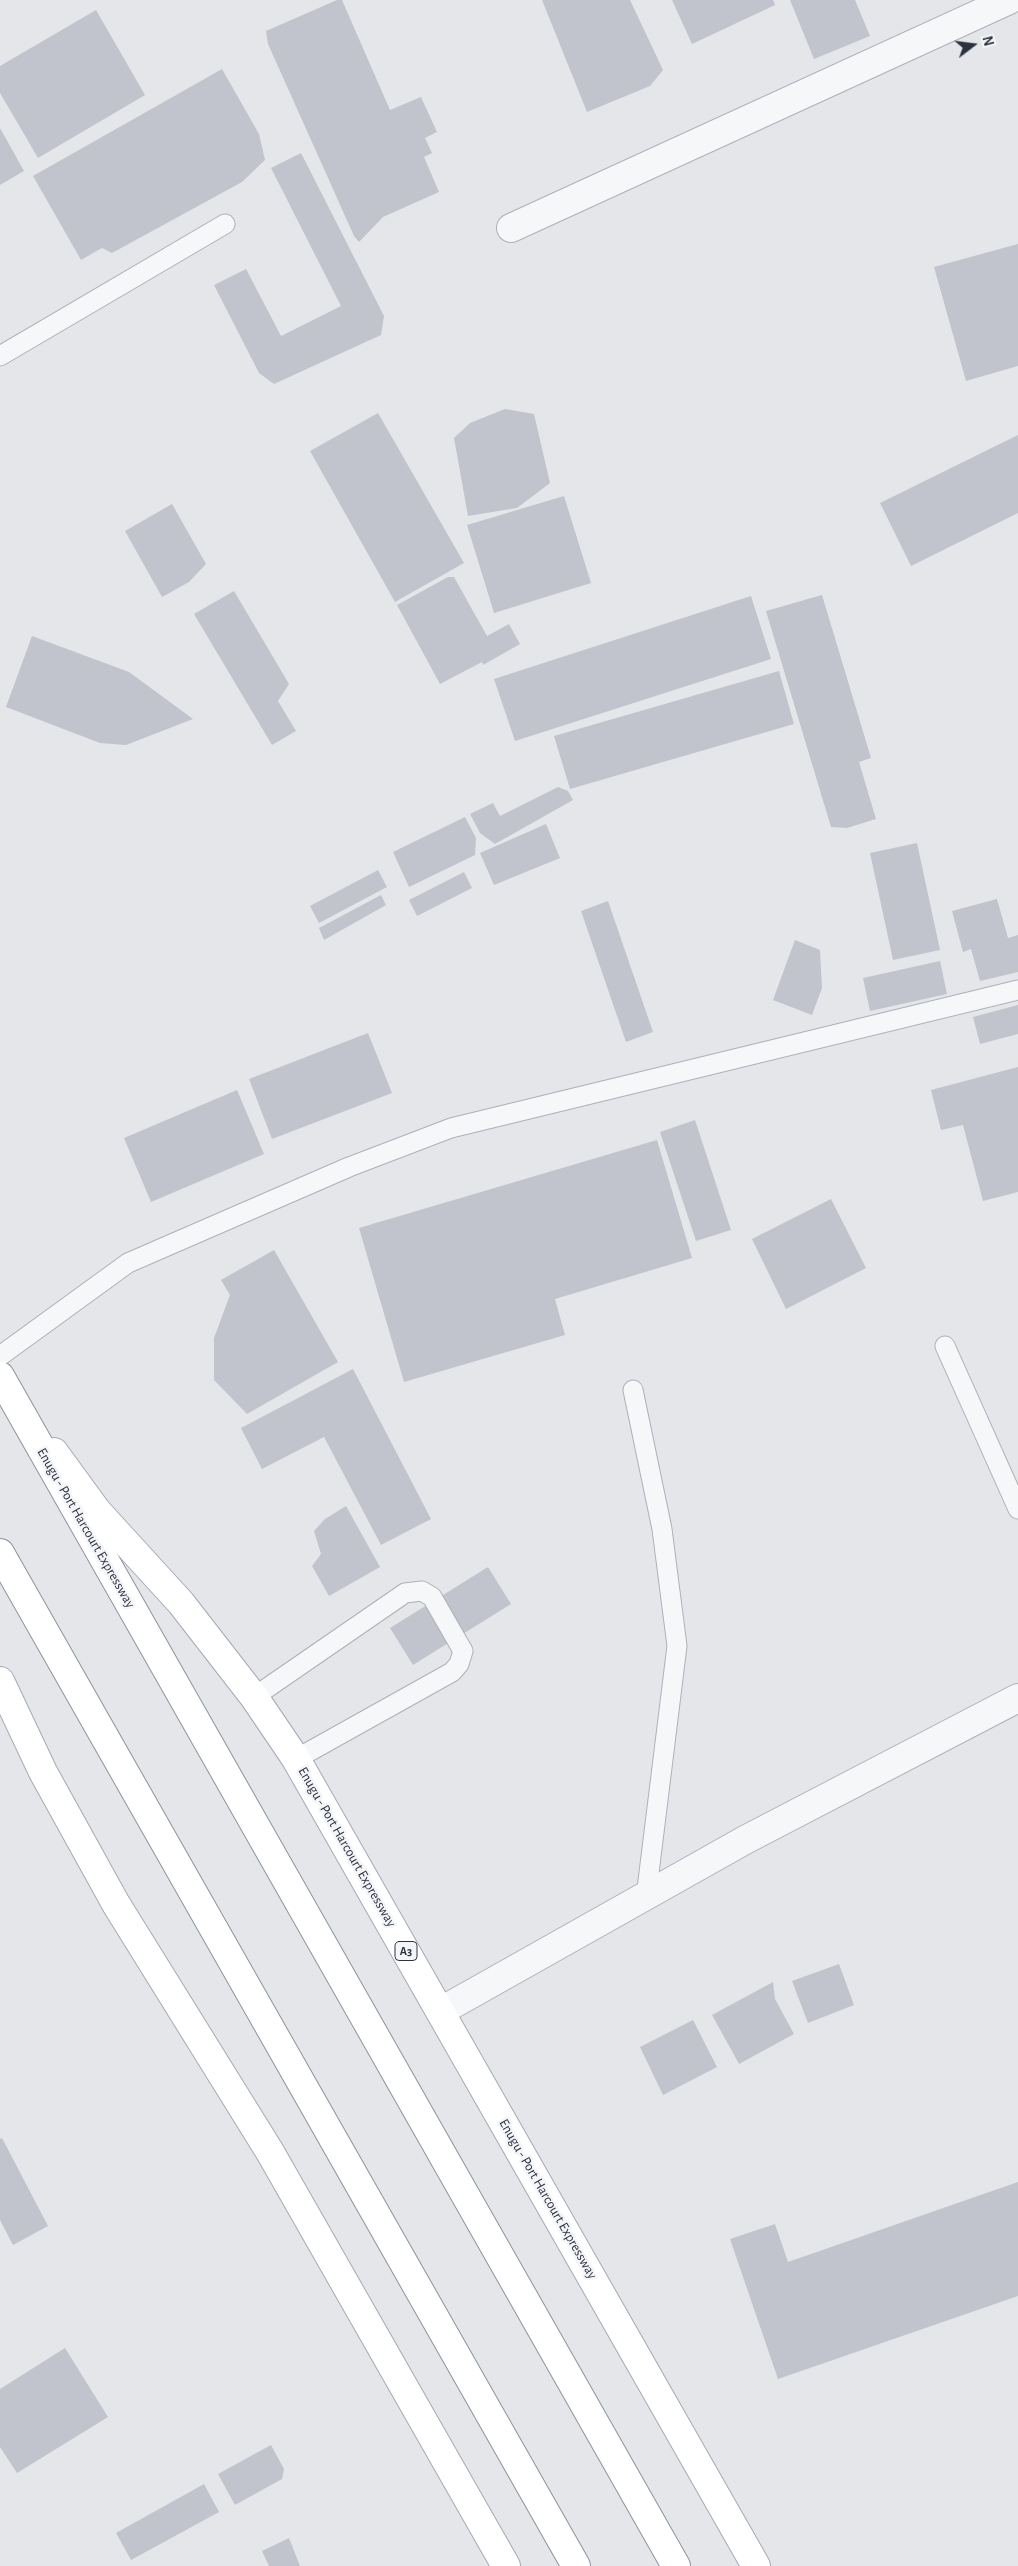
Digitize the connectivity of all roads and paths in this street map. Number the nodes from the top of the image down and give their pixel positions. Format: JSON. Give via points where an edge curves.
{"nodes":[{"id":1,"x":1009,"y":0,"type":"edge"},
{"id":2,"x":225,"y":224,"type":"dead end"},
{"id":3,"x":511,"y":228,"type":"dead end"},
{"id":4,"x":0,"y":356,"type":"edge"},
{"id":5,"x":1018,"y":990,"type":"edge"},
{"id":6,"x":945,"y":1346,"type":"dead end"},
{"id":7,"x":0,"y":1356,"type":"edge"},
{"id":8,"x":0,"y":1375,"type":"edge"},
{"id":9,"x":633,"y":1390,"type":"dead end"},
{"id":10,"x":1018,"y":1509,"type":"edge"},
{"id":11,"x":0,"y":1553,"type":"edge"},
{"id":12,"x":0,"y":1681,"type":"edge"},
{"id":13,"x":254,"y":1697,"type":"junction"},
{"id":14,"x":1018,"y":1698,"type":"edge"},
{"id":15,"x":296,"y":1759,"type":"junction"},
{"id":16,"x":646,"y":1897,"type":"junction"},
{"id":17,"x":441,"y":2011,"type":"junction"},
{"id":18,"x":506,"y":2566,"type":"edge"},
{"id":19,"x":576,"y":2566,"type":"edge"},
{"id":20,"x":676,"y":2566,"type":"edge"},
{"id":21,"x":756,"y":2566,"type":"edge"}],
"edges":[{"from":1,"to":3,"type":"street"},
{"from":2,"to":4,"type":"lane"},
{"from":5,"to":7,"type":"lane","via":[[451,1128],[350,1166],[128,1263]]},
{"from":6,"to":10,"type":"lane"},
{"from":8,"to":13,"type":"main road","name":"Enugu - Port Harcourt Expressway","number":"A3","via":[[97,1511],[181,1603]]},
{"from":8,"to":20,"type":"main road","name":"Enugu - Port Harcourt Expressway","number":"A3"},
{"from":9,"to":16,"type":"lane","via":[[662,1529],[677,1646]]},
{"from":11,"to":19,"type":"main road"},
{"from":12,"to":18,"type":"main road","via":[[43,1772],[116,1904],[270,2152]]},
{"from":13,"to":15,"type":"main road","name":"Enugu - Port Harcourt Expressway","number":"A3"},
{"from":13,"to":15,"type":"lane","via":[[405,1593],[422,1591],[432,1597],[462,1652],[459,1664],[452,1672]]},
{"from":14,"to":16,"type":"street","via":[[745,1840]]},
{"from":15,"to":17,"type":"main road","name":"Enugu - Port Harcourt Expressway","number":"A3"},
{"from":16,"to":17,"type":"street"},
{"from":17,"to":21,"type":"main road","name":"Enugu - Port Harcourt Expressway","number":"A3"}]}
